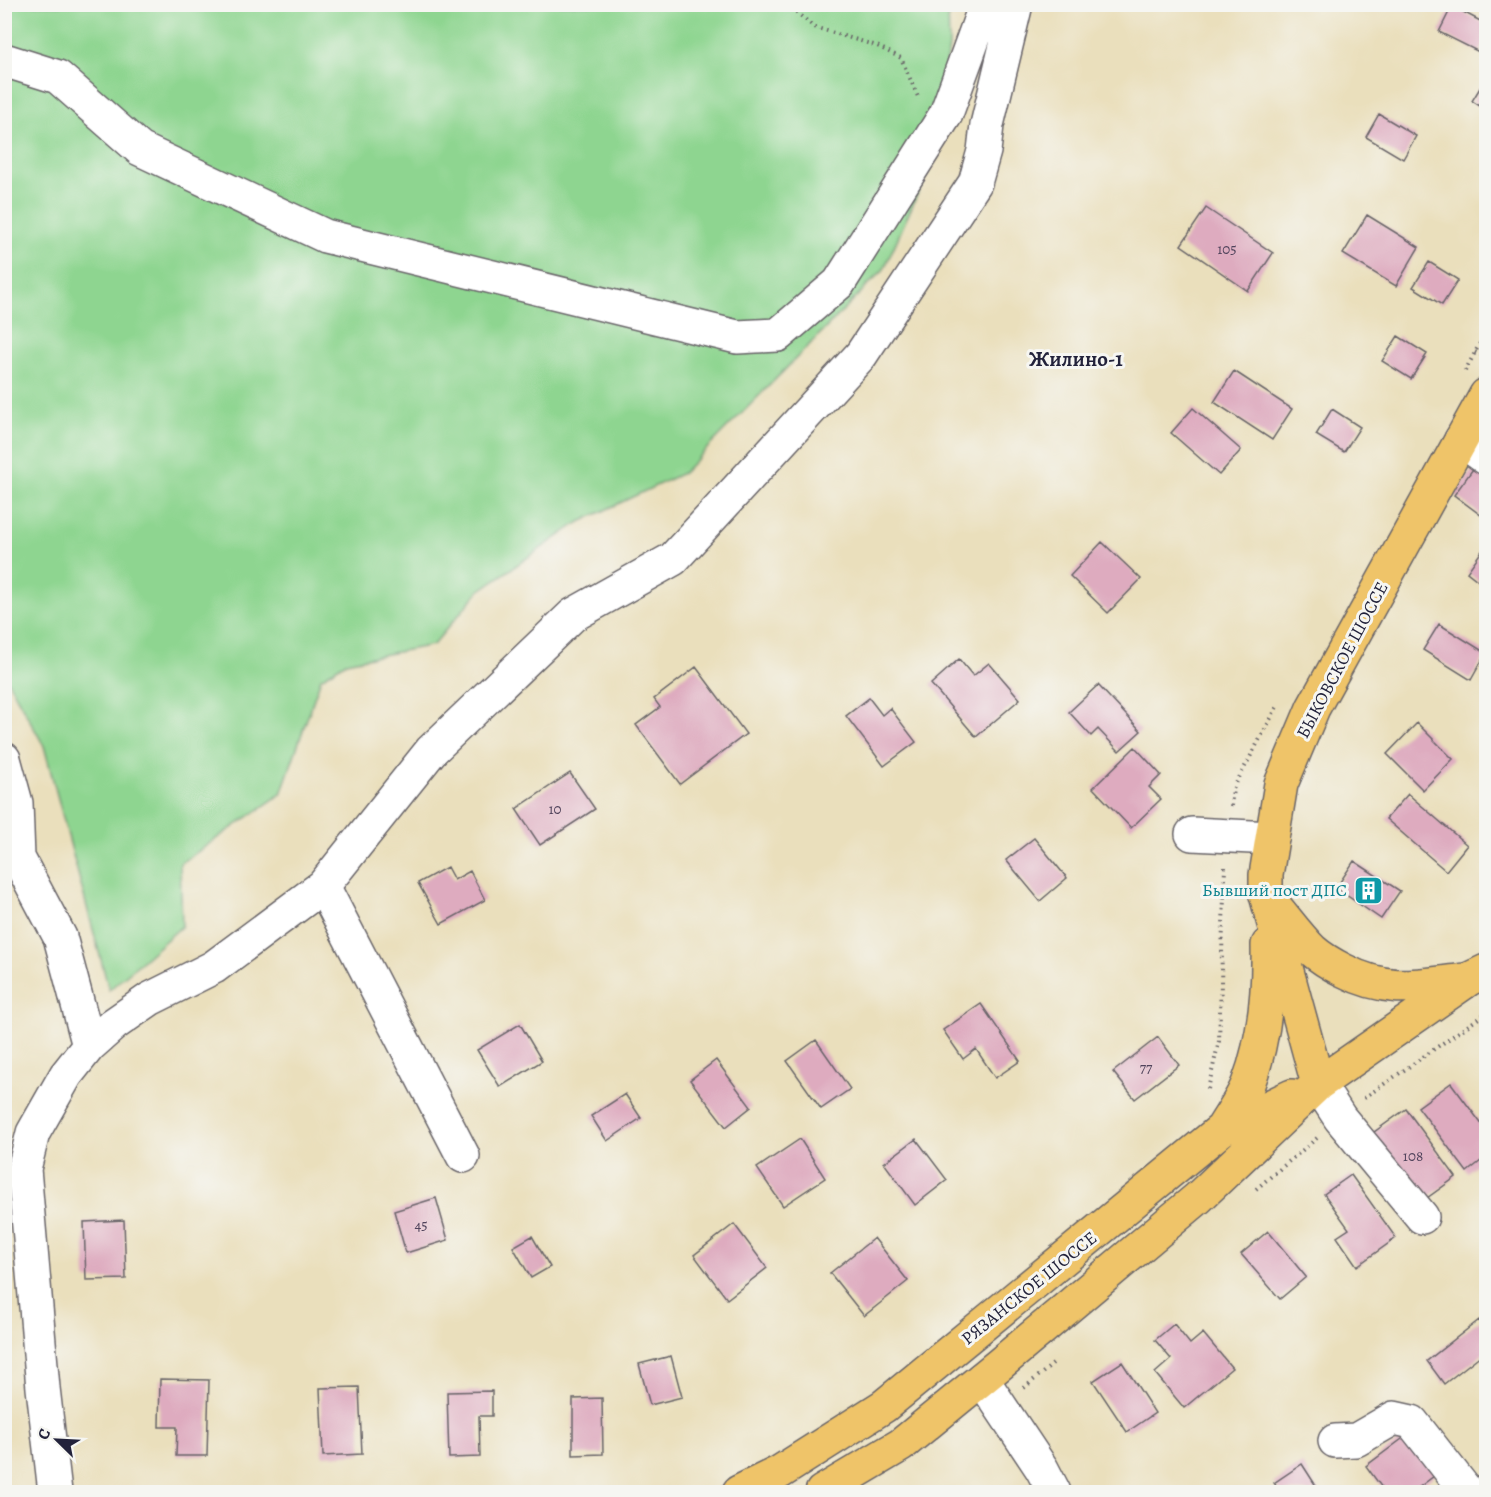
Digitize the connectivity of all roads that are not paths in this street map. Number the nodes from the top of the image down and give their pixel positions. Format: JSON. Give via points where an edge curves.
{"nodes":[{"id":1,"x":986,"y":4,"type":"edge"},
{"id":2,"x":1016,"y":4,"type":"edge"},
{"id":3,"x":4,"y":60,"type":"edge"},
{"id":4,"x":1486,"y":395,"type":"edge"},
{"id":5,"x":1474,"y":449,"type":"edge"},
{"id":6,"x":4,"y":759,"type":"edge"},
{"id":7,"x":1192,"y":834,"type":"dead end"},
{"id":8,"x":1272,"y":838,"type":"junction"},
{"id":9,"x":11,"y":853,"type":"edge"},
{"id":10,"x":323,"y":886,"type":"junction"},
{"id":11,"x":1266,"y":895,"type":"junction"},
{"id":12,"x":1478,"y":975,"type":"edge"},
{"id":13,"x":89,"y":1046,"type":"junction"},
{"id":14,"x":1318,"y":1084,"type":"junction"},
{"id":15,"x":1222,"y":1129,"type":"junction"},
{"id":16,"x":463,"y":1156,"type":"dead end"},
{"id":17,"x":1422,"y":1217,"type":"dead end"},
{"id":18,"x":982,"y":1379,"type":"junction"},
{"id":19,"x":1335,"y":1441,"type":"dead end"},
{"id":20,"x":55,"y":1492,"type":"edge"},
{"id":21,"x":739,"y":1492,"type":"edge"},
{"id":22,"x":822,"y":1492,"type":"edge"},
{"id":23,"x":1054,"y":1492,"type":"edge"},
{"id":24,"x":1467,"y":1492,"type":"edge"}],
"edges":[{"from":1,"to":3,"type":"street","via":[[946,114],[839,283],[778,335],[737,337],[325,236],[140,149],[58,76]]},
{"from":2,"to":10,"type":"street","via":[[975,183],[861,355],[673,559],[573,615],[431,751]]},
{"from":4,"to":5,"type":"main road","name":"БЫКОВСКОЕ ШОССЕ"},
{"from":5,"to":8,"type":"main road","name":"БЫКОВСКОЕ ШОССЕ","via":[[1313,708],[1281,784]]},
{"from":6,"to":9,"type":"street","via":[[16,803]]},
{"from":7,"to":8,"type":"street"},
{"from":8,"to":11,"type":"main road","name":"БЫКОВСКОЕ ШОССЕ"},
{"from":9,"to":13,"type":"street","via":[[60,937]]},
{"from":10,"to":13,"type":"street","via":[[214,967],[150,999]]},
{"from":10,"to":16,"type":"street"},
{"from":11,"to":12,"type":"main road","via":[[1311,949],[1368,981],[1412,986]]},
{"from":11,"to":14,"type":"main road","name":"БЫКОВСКОЕ ШОССЕ"},
{"from":11,"to":15,"type":"main road","via":[[1269,983],[1264,1032],[1247,1085]]},
{"from":12,"to":14,"type":"main road","name":"РЯЗАНСКОЕ ШОССЕ"},
{"from":13,"to":20,"type":"street","via":[[66,1075],[33,1133],[24,1169]]},
{"from":14,"to":15,"type":"main road","name":"РЯЗАНСКОЕ ШОССЕ"},
{"from":14,"to":17,"type":"street","via":[[1340,1118]]},
{"from":14,"to":18,"type":"main road","name":"РЯЗАНСКОЕ ШОССЕ","via":[[1198,1198]]},
{"from":15,"to":21,"type":"main road","name":"РЯЗАНСКОЕ ШОССЕ","via":[[884,1406],[780,1472]]},
{"from":18,"to":22,"type":"main road","name":"РЯЗАНСКОЕ ШОССЕ","via":[[901,1445]]},
{"from":18,"to":23,"type":"street"},
{"from":19,"to":24,"type":"street","via":[[1356,1440],[1394,1418],[1412,1422]]}]}
